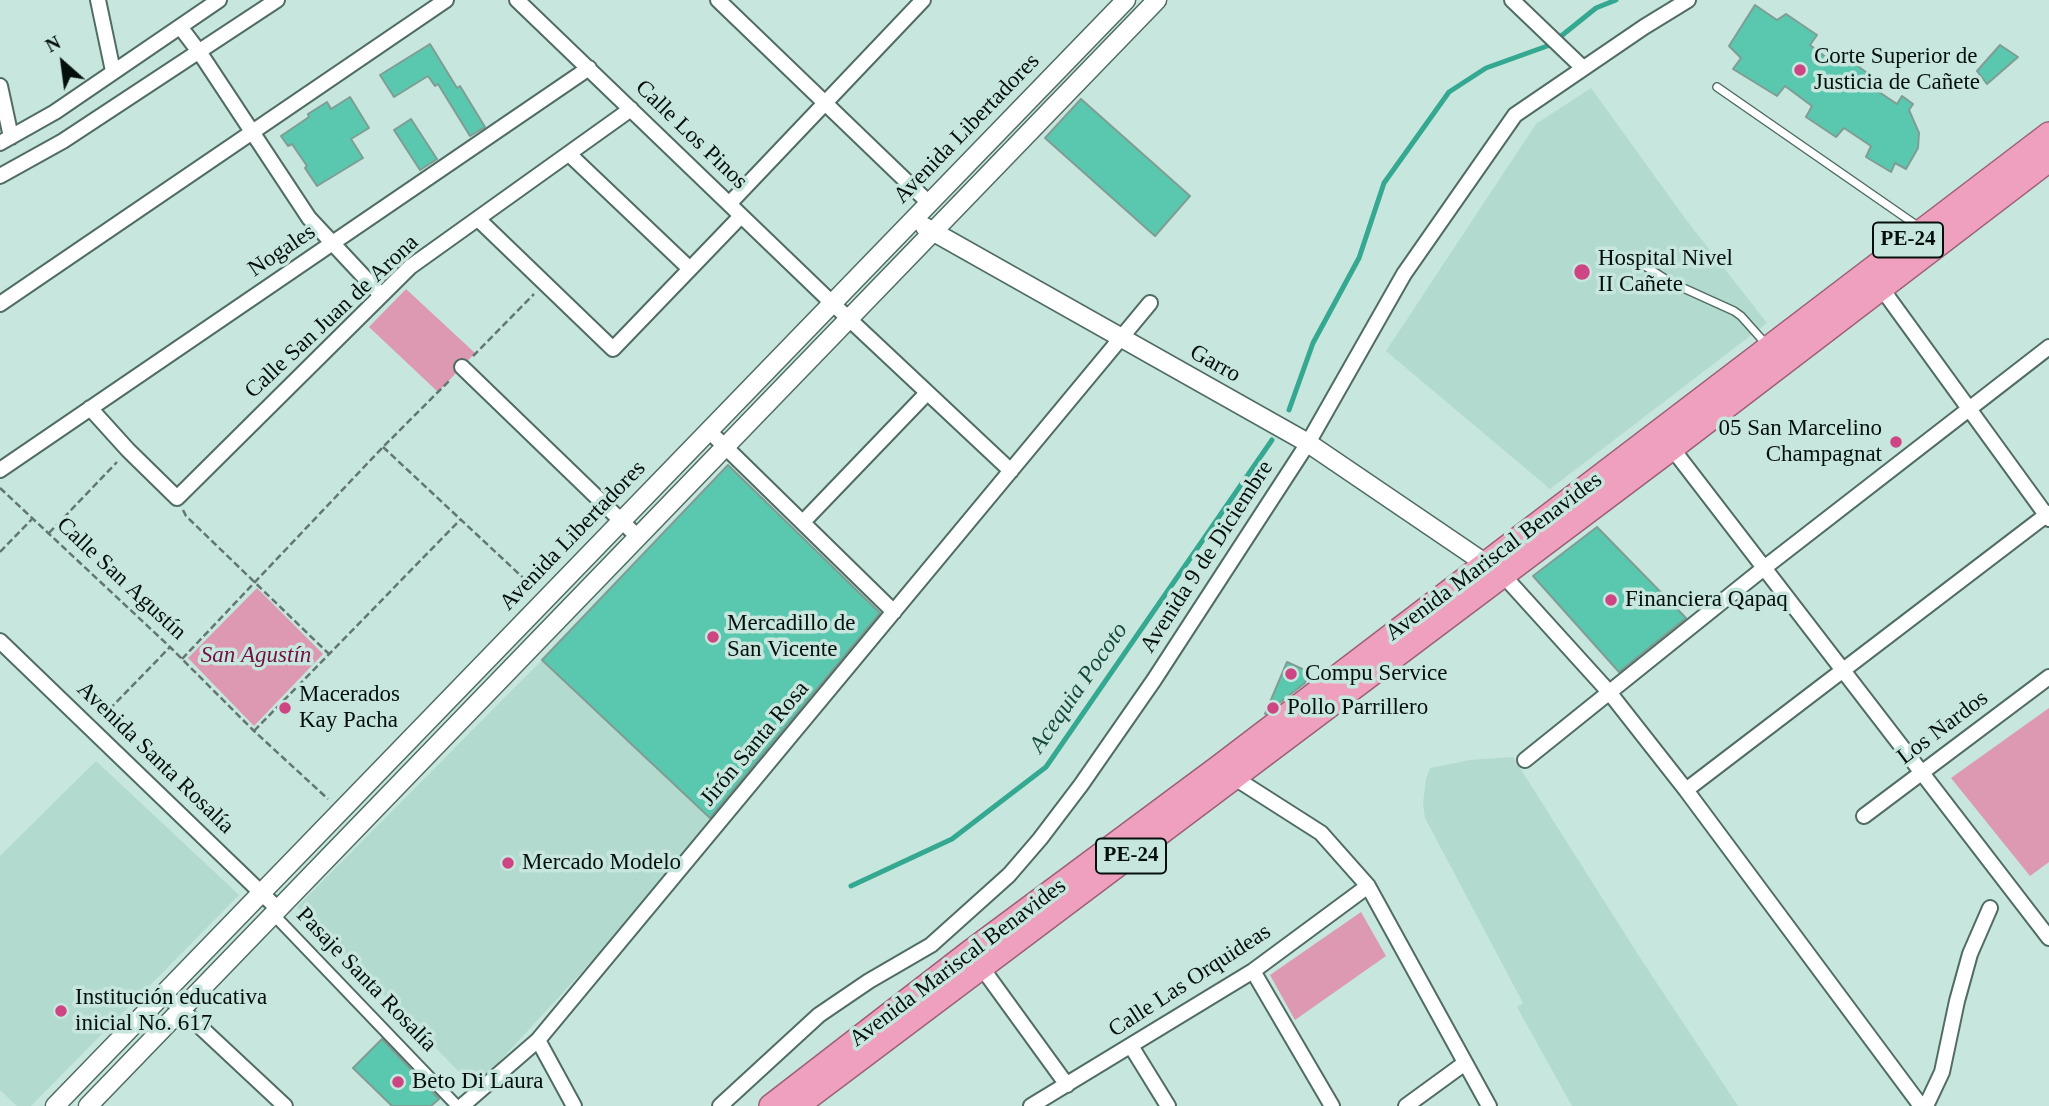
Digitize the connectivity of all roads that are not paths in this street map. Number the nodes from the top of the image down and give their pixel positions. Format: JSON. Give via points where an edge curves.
{"nodes":[{"id":1,"x":98,"y":0,"type":"edge"},
{"id":2,"x":219,"y":0,"type":"edge"},
{"id":3,"x":277,"y":0,"type":"edge"},
{"id":4,"x":446,"y":0,"type":"edge"},
{"id":5,"x":517,"y":0,"type":"edge"},
{"id":6,"x":923,"y":0,"type":"edge"},
{"id":7,"x":1127,"y":0,"type":"edge"},
{"id":8,"x":1157,"y":0,"type":"edge"},
{"id":9,"x":1512,"y":0,"type":"edge"},
{"id":10,"x":1689,"y":0,"type":"edge"},
{"id":11,"x":727,"y":3,"type":"edge"},
{"id":12,"x":1143,"y":14,"type":"junction"},
{"id":13,"x":181,"y":28,"type":"junction"},
{"id":14,"x":200,"y":53,"type":"junction"},
{"id":15,"x":589,"y":68,"type":"junction"},
{"id":16,"x":1583,"y":68,"type":"junction"},
{"id":17,"x":113,"y":71,"type":"junction"},
{"id":18,"x":0,"y":86,"type":"edge"},
{"id":19,"x":1717,"y":87,"type":"dead end"},
{"id":20,"x":825,"y":103,"type":"junction"},
{"id":21,"x":631,"y":109,"type":"junction"},
{"id":22,"x":251,"y":131,"type":"junction"},
{"id":23,"x":2049,"y":134,"type":"edge"},
{"id":24,"x":5,"y":140,"type":"edge"},
{"id":25,"x":569,"y":154,"type":"junction"},
{"id":26,"x":2049,"y":160,"type":"edge"},
{"id":27,"x":0,"y":176,"type":"edge"},
{"id":28,"x":929,"y":203,"type":"junction"},
{"id":29,"x":729,"y":204,"type":"junction"},
{"id":30,"x":741,"y":216,"type":"junction"},
{"id":31,"x":915,"y":218,"type":"junction"},
{"id":32,"x":478,"y":219,"type":"junction"},
{"id":33,"x":1923,"y":229,"type":"junction"},
{"id":34,"x":932,"y":232,"type":"junction"},
{"id":35,"x":331,"y":245,"type":"junction"},
{"id":36,"x":1634,"y":259,"type":"dead end"},
{"id":37,"x":690,"y":269,"type":"junction"},
{"id":38,"x":1875,"y":279,"type":"junction"},
{"id":39,"x":381,"y":295,"type":"junction"},
{"id":40,"x":832,"y":303,"type":"junction"},
{"id":41,"x":1150,"y":303,"type":"dead end"},
{"id":42,"x":0,"y":304,"type":"edge"},
{"id":43,"x":850,"y":318,"type":"junction"},
{"id":44,"x":1120,"y":339,"type":"junction"},
{"id":45,"x":2049,"y":347,"type":"edge"},
{"id":46,"x":1775,"y":357,"type":"junction"},
{"id":47,"x":462,"y":367,"type":"road end"},
{"id":48,"x":927,"y":393,"type":"junction"},
{"id":49,"x":90,"y":408,"type":"junction"},
{"id":50,"x":1968,"y":409,"type":"junction"},
{"id":51,"x":709,"y":431,"type":"junction"},
{"id":52,"x":1666,"y":440,"type":"junction"},
{"id":53,"x":1308,"y":443,"type":"junction"},
{"id":54,"x":725,"y":447,"type":"junction"},
{"id":55,"x":0,"y":470,"type":"edge"},
{"id":56,"x":1011,"y":471,"type":"junction"},
{"id":57,"x":2048,"y":516,"type":"edge"},
{"id":58,"x":622,"y":521,"type":"junction"},
{"id":59,"x":803,"y":523,"type":"junction"},
{"id":60,"x":638,"y":537,"type":"junction"},
{"id":61,"x":1763,"y":568,"type":"junction"},
{"id":62,"x":1494,"y":569,"type":"junction"},
{"id":63,"x":894,"y":612,"type":"junction"},
{"id":64,"x":0,"y":641,"type":"edge"},
{"id":65,"x":1842,"y":670,"type":"junction"},
{"id":66,"x":2049,"y":677,"type":"edge"},
{"id":67,"x":1609,"y":692,"type":"junction"},
{"id":68,"x":1525,"y":760,"type":"dead end"},
{"id":69,"x":1227,"y":773,"type":"junction"},
{"id":70,"x":1921,"y":773,"type":"junction"},
{"id":71,"x":1686,"y":790,"type":"junction"},
{"id":72,"x":1864,"y":816,"type":"dead end"},
{"id":73,"x":1368,"y":886,"type":"junction"},
{"id":74,"x":262,"y":892,"type":"junction"},
{"id":75,"x":1990,"y":908,"type":"dead end"},
{"id":76,"x":276,"y":911,"type":"junction"},
{"id":77,"x":2049,"y":938,"type":"edge"},
{"id":78,"x":976,"y":960,"type":"junction"},
{"id":79,"x":1253,"y":971,"type":"junction"},
{"id":80,"x":164,"y":993,"type":"junction"},
{"id":81,"x":182,"y":1009,"type":"junction"},
{"id":82,"x":537,"y":1040,"type":"junction"},
{"id":83,"x":1131,"y":1046,"type":"junction"},
{"id":84,"x":1465,"y":1063,"type":"junction"},
{"id":85,"x":1067,"y":1085,"type":"junction"},
{"id":86,"x":1037,"y":1104,"type":"edge"},
{"id":87,"x":281,"y":1105,"type":"edge"},
{"id":88,"x":464,"y":1105,"type":"edge"},
{"id":89,"x":55,"y":1106,"type":"edge"},
{"id":90,"x":88,"y":1106,"type":"edge"},
{"id":91,"x":574,"y":1106,"type":"edge"},
{"id":92,"x":720,"y":1106,"type":"edge"},
{"id":93,"x":771,"y":1106,"type":"edge"},
{"id":94,"x":797,"y":1106,"type":"edge"},
{"id":95,"x":1168,"y":1106,"type":"edge"},
{"id":96,"x":1332,"y":1106,"type":"edge"},
{"id":97,"x":1406,"y":1106,"type":"edge"},
{"id":98,"x":1489,"y":1106,"type":"edge"},
{"id":99,"x":1923,"y":1106,"type":"edge"}],
"edges":[{"from":1,"to":17,"type":"street"},
{"from":2,"to":13,"type":"street"},
{"from":3,"to":14,"type":"street"},
{"from":4,"to":22,"type":"street"},
{"from":5,"to":15,"type":"street","name":"Calle Los Pinos"},
{"from":6,"to":20,"type":"street"},
{"from":7,"to":12,"type":"street"},
{"from":7,"to":28,"type":"street","name":"Avenida Libertadores"},
{"from":8,"to":12,"type":"street","name":"Avenida Libertadores"},
{"from":9,"to":16,"type":"street"},
{"from":10,"to":16,"type":"street","name":"Avenida 9 de Diciembre"},
{"from":11,"to":20,"type":"street"},
{"from":12,"to":34,"type":"street","name":"Avenida Libertadores"},
{"from":13,"to":14,"type":"street"},
{"from":13,"to":17,"type":"street"},
{"from":14,"to":22,"type":"street"},
{"from":14,"to":27,"type":"street"},
{"from":15,"to":21,"type":"street","name":"Calle Los Pinos"},
{"from":15,"to":35,"type":"street","name":"Nogales"},
{"from":16,"to":53,"type":"street","name":"Avenida 9 de Diciembre","via":[[1515,115],[1506,127],[1404,274]]},
{"from":17,"to":24,"type":"street"},
{"from":18,"to":24,"type":"street"},
{"from":19,"to":33,"type":"lane"},
{"from":20,"to":28,"type":"street"},
{"from":20,"to":29,"type":"street"},
{"from":21,"to":25,"type":"street","name":"Calle San Juan de Arona"},
{"from":21,"to":29,"type":"street","name":"Calle Los Pinos"},
{"from":22,"to":35,"type":"street"},
{"from":22,"to":42,"type":"street"},
{"from":23,"to":33,"type":"highway","name":"Avenida Mariscal Benavides","number":"PE-24"},
{"from":25,"to":32,"type":"street","name":"Calle San Juan de Arona"},
{"from":25,"to":37,"type":"street"},
{"from":26,"to":38,"type":"highway","name":"Avenida Mariscal Benavides","number":"PE-24"},
{"from":28,"to":31,"type":"street","name":"Avenida Libertadores"},
{"from":29,"to":30,"type":"street","name":"Calle Los Pinos"},
{"from":30,"to":37,"type":"street"},
{"from":30,"to":40,"type":"street","name":"Calle Los Pinos"},
{"from":31,"to":34,"type":"street","name":"Garro"},
{"from":31,"to":40,"type":"street","name":"Avenida Libertadores"},
{"from":32,"to":37,"type":"street","via":[[613,349]]},
{"from":32,"to":39,"type":"street","name":"Calle San Juan de Arona","via":[[410,267]]},
{"from":33,"to":38,"type":"highway","name":"Avenida Mariscal Benavides","number":"PE-24"},
{"from":34,"to":43,"type":"street","name":"Avenida Libertadores"},
{"from":34,"to":44,"type":"street","name":"Garro"},
{"from":35,"to":39,"type":"street"},
{"from":35,"to":49,"type":"street","name":"Nogales"},
{"from":36,"to":46,"type":"lane","via":[[1680,288],[1734,311]]},
{"from":38,"to":46,"type":"highway","name":"Avenida Mariscal Benavides","number":"PE-24"},
{"from":38,"to":50,"type":"street"},
{"from":39,"to":49,"type":"street","name":"Calle San Juan de Arona","via":[[177,498]]},
{"from":40,"to":43,"type":"street","name":"Calle Los Pinos"},
{"from":40,"to":51,"type":"street","name":"Avenida Libertadores"},
{"from":41,"to":44,"type":"street","name":"Jirón Santa Rosa"},
{"from":43,"to":48,"type":"street","name":"Calle Los Pinos"},
{"from":43,"to":54,"type":"street","name":"Avenida Libertadores"},
{"from":44,"to":53,"type":"street","name":"Garro"},
{"from":44,"to":56,"type":"street","name":"Jirón Santa Rosa"},
{"from":45,"to":50,"type":"street"},
{"from":46,"to":52,"type":"highway","name":"Avenida Mariscal Benavides","number":"PE-24"},
{"from":47,"to":58,"type":"street"},
{"from":48,"to":56,"type":"street","name":"Calle Los Pinos"},
{"from":48,"to":59,"type":"street"},
{"from":49,"to":55,"type":"street","name":"Nogales"},
{"from":50,"to":57,"type":"street"},
{"from":50,"to":61,"type":"street"},
{"from":51,"to":54,"type":"street"},
{"from":51,"to":58,"type":"street","name":"Avenida Libertadores"},
{"from":52,"to":61,"type":"street"},
{"from":52,"to":62,"type":"highway","name":"Avenida Mariscal Benavides","number":"PE-24"},
{"from":53,"to":62,"type":"street","name":"Garro"},
{"from":53,"to":92,"type":"street","name":"Avenida 9 de Diciembre","via":[[1147,690],[1017,866],[931,946],[819,1015]]},
{"from":54,"to":59,"type":"street"},
{"from":54,"to":60,"type":"street","name":"Avenida Libertadores"},
{"from":56,"to":63,"type":"street","name":"Jirón Santa Rosa"},
{"from":57,"to":65,"type":"street"},
{"from":58,"to":60,"type":"street"},
{"from":58,"to":74,"type":"street","name":"Avenida Libertadores"},
{"from":59,"to":63,"type":"street"},
{"from":60,"to":76,"type":"street","name":"Avenida Libertadores"},
{"from":61,"to":65,"type":"street"},
{"from":61,"to":67,"type":"street"},
{"from":62,"to":67,"type":"street"},
{"from":62,"to":69,"type":"highway","name":"Avenida Mariscal Benavides","number":"PE-24"},
{"from":63,"to":82,"type":"street","name":"Jirón Santa Rosa"},
{"from":64,"to":74,"type":"street","name":"Avenida Santa Rosalía"},
{"from":65,"to":70,"type":"street"},
{"from":65,"to":71,"type":"street"},
{"from":66,"to":70,"type":"street","name":"Los Nardos"},
{"from":67,"to":68,"type":"street"},
{"from":67,"to":71,"type":"street"},
{"from":69,"to":73,"type":"street","via":[[1321,833]]},
{"from":69,"to":78,"type":"highway","name":"Avenida Mariscal Benavides","number":"PE-24"},
{"from":70,"to":72,"type":"street","name":"Los Nardos"},
{"from":70,"to":77,"type":"street"},
{"from":71,"to":99,"type":"street"},
{"from":73,"to":79,"type":"street","name":"Calle Las Orquideas"},
{"from":73,"to":84,"type":"street"},
{"from":74,"to":76,"type":"street","name":"Avenida Santa Rosalía"},
{"from":74,"to":80,"type":"street","name":"Avenida Libertadores"},
{"from":75,"to":99,"type":"street","via":[[1970,954],[1942,1072]]},
{"from":76,"to":81,"type":"street","name":"Avenida Libertadores"},
{"from":76,"to":88,"type":"street","name":"Pasaje Santa Rosalía"},
{"from":78,"to":85,"type":"street"},
{"from":78,"to":93,"type":"highway","name":"Avenida Mariscal Benavides","number":"PE-24"},
{"from":78,"to":94,"type":"highway","name":"Avenida Mariscal Benavides","number":"PE-24"},
{"from":79,"to":83,"type":"street","name":"Calle Las Orquideas"},
{"from":79,"to":96,"type":"street"},
{"from":80,"to":81,"type":"street"},
{"from":80,"to":89,"type":"street","name":"Avenida Libertadores"},
{"from":81,"to":87,"type":"street"},
{"from":81,"to":90,"type":"street","name":"Avenida Libertadores"},
{"from":82,"to":88,"type":"street","name":"Jirón Santa Rosa"},
{"from":82,"to":91,"type":"street"},
{"from":83,"to":85,"type":"street","name":"Calle Las Orquideas"},
{"from":83,"to":95,"type":"street"},
{"from":84,"to":97,"type":"street"},
{"from":84,"to":98,"type":"street"},
{"from":85,"to":86,"type":"street","name":"Calle Las Orquideas"}]}
